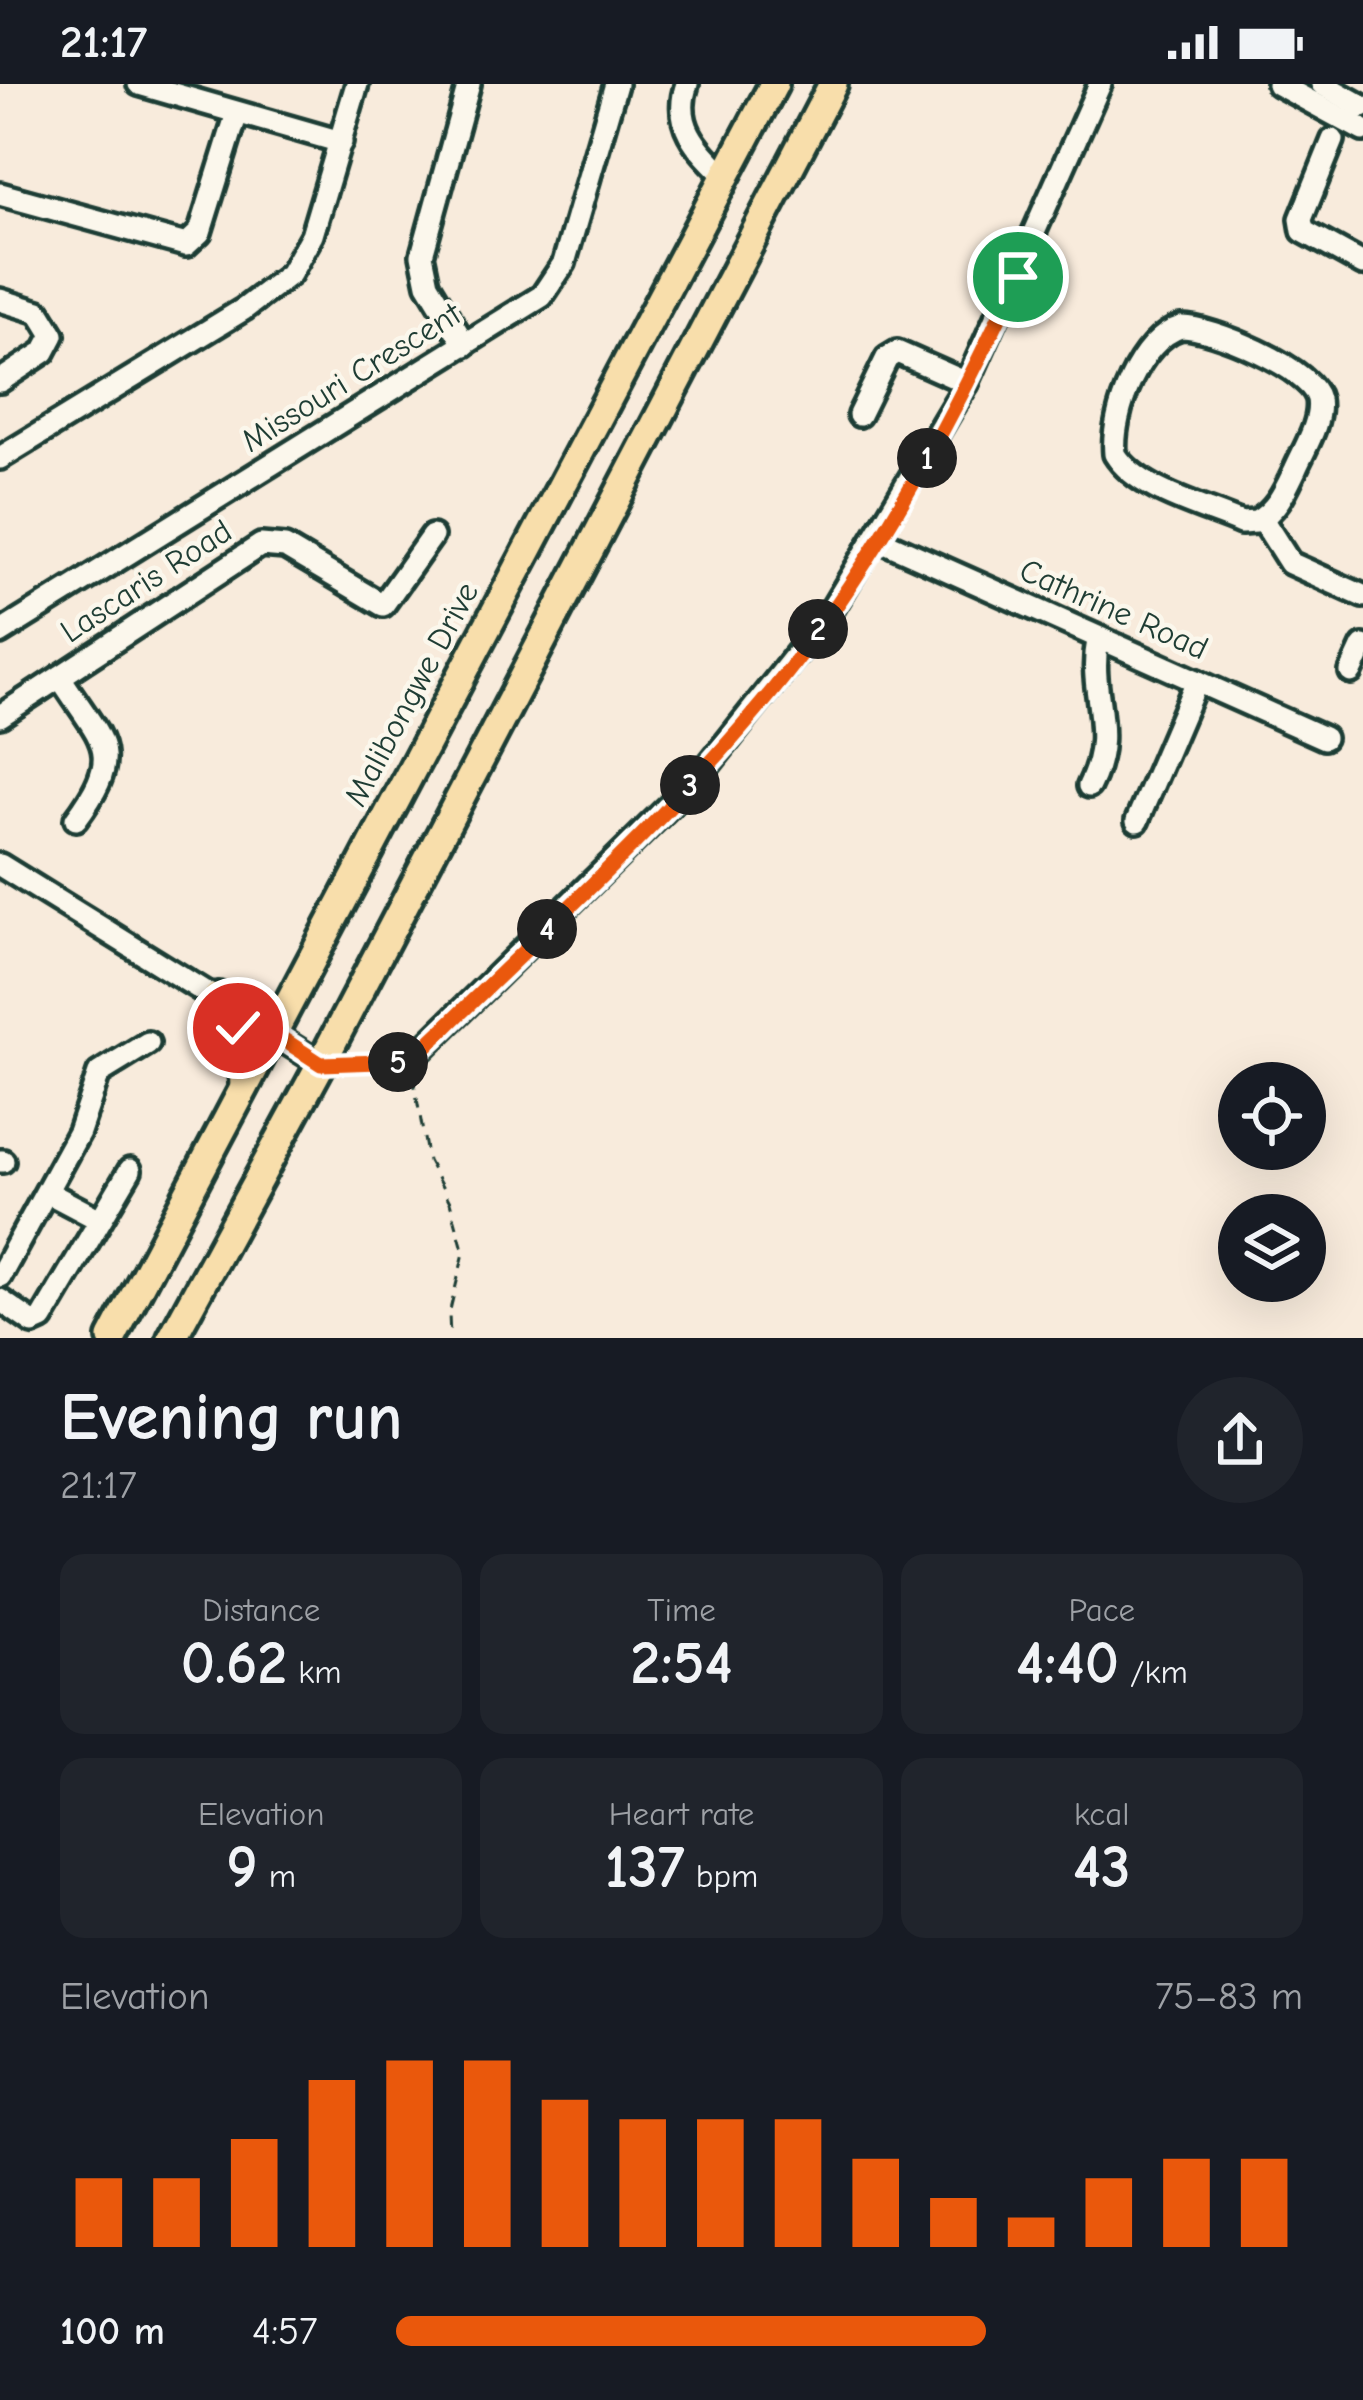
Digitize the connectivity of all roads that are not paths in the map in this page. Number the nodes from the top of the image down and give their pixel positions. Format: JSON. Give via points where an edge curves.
{"nodes":[{"id":1,"x":139,"y":84,"type":"edge"},
{"id":2,"x":357,"y":84,"type":"edge"},
{"id":3,"x":469,"y":84,"type":"edge"},
{"id":4,"x":616,"y":84,"type":"edge"},
{"id":5,"x":687,"y":84,"type":"edge"},
{"id":6,"x":774,"y":84,"type":"edge"},
{"id":7,"x":833,"y":84,"type":"edge"},
{"id":8,"x":1277,"y":84,"type":"edge"},
{"id":9,"x":1322,"y":84,"type":"edge"},
{"id":10,"x":1097,"y":87,"type":"edge"},
{"id":11,"x":1360,"y":102,"type":"edge"},
{"id":12,"x":237,"y":113,"type":"junction"},
{"id":13,"x":1363,"y":130,"type":"edge"},
{"id":14,"x":1333,"y":140,"type":"dead end"},
{"id":15,"x":340,"y":142,"type":"junction"},
{"id":16,"x":726,"y":177,"type":"junction"},
{"id":17,"x":0,"y":194,"type":"edge"},
{"id":18,"x":1363,"y":264,"type":"edge"},
{"id":19,"x":0,"y":300,"type":"edge"},
{"id":20,"x":465,"y":345,"type":"junction"},
{"id":21,"x":0,"y":381,"type":"edge"},
{"id":22,"x":967,"y":382,"type":"junction"},
{"id":23,"x":859,"y":415,"type":"dead end"},
{"id":24,"x":0,"y":458,"type":"edge"},
{"id":25,"x":1262,"y":519,"type":"junction"},
{"id":26,"x":432,"y":536,"type":"dead end"},
{"id":27,"x":878,"y":539,"type":"junction"},
{"id":28,"x":1363,"y":596,"type":"edge"},
{"id":29,"x":0,"y":632,"type":"edge"},
{"id":30,"x":1098,"y":640,"type":"junction"},
{"id":31,"x":1363,"y":646,"type":"edge"},
{"id":32,"x":1351,"y":672,"type":"dead end"},
{"id":33,"x":60,"y":677,"type":"junction"},
{"id":34,"x":1197,"y":681,"type":"junction"},
{"id":35,"x":0,"y":716,"type":"edge"},
{"id":36,"x":1324,"y":738,"type":"dead end"},
{"id":37,"x":1089,"y":786,"type":"dead end"},
{"id":38,"x":76,"y":819,"type":"dead end"},
{"id":39,"x":1137,"y":821,"type":"dead end"},
{"id":40,"x":0,"y":865,"type":"edge"},
{"id":41,"x":218,"y":997,"type":"junction"},
{"id":42,"x":274,"y":1031,"type":"junction"},
{"id":43,"x":148,"y":1042,"type":"dead end"},
{"id":44,"x":410,"y":1061,"type":"road end"},
{"id":45,"x":321,"y":1064,"type":"junction"},
{"id":46,"x":244,"y":1091,"type":"junction"},
{"id":47,"x":130,"y":1170,"type":"dead end"},
{"id":48,"x":46,"y":1192,"type":"junction"},
{"id":49,"x":100,"y":1220,"type":"junction"},
{"id":50,"x":0,"y":1276,"type":"edge"},
{"id":51,"x":0,"y":1300,"type":"edge"},
{"id":52,"x":112,"y":1338,"type":"edge"},
{"id":53,"x":172,"y":1338,"type":"edge"}],
"edges":[{"from":1,"to":12,"type":"street"},
{"from":2,"to":15,"type":"street"},
{"from":3,"to":20,"type":"street","via":[[422,255],[428,284]]},
{"from":4,"to":20,"type":"street","name":"Missouri Crescent","via":[[555,283]]},
{"from":5,"to":16,"type":"street","via":[[679,106],[684,126]]},
{"from":6,"to":16,"type":"main road","name":"Malibongwe Drive"},
{"from":7,"to":45,"type":"main road"},
{"from":8,"to":13,"type":"street"},
{"from":9,"to":11,"type":"street"},
{"from":10,"to":22,"type":"street"},
{"from":12,"to":15,"type":"street"},
{"from":12,"to":17,"type":"street","via":[[200,232],[186,245]]},
{"from":14,"to":18,"type":"street","via":[[1301,219],[1304,231]]},
{"from":15,"to":24,"type":"street","via":[[308,245],[280,284]]},
{"from":16,"to":42,"type":"main road","name":"Malibongwe Drive"},
{"from":19,"to":21,"type":"street","via":[[39,312],[52,335],[44,352]]},
{"from":20,"to":29,"type":"street","name":"Missouri Crescent"},
{"from":22,"to":23,"type":"street","via":[[897,352]]},
{"from":22,"to":27,"type":"street"},
{"from":25,"to":25,"type":"street","via":[[1241,523],[1185,499],[1130,472],[1115,454],[1117,421],[1158,335],[1206,330],[1299,372],[1314,388],[1319,405],[1311,435],[1283,496]]},
{"from":25,"to":28,"type":"street","via":[[1290,563]]},
{"from":26,"to":33,"type":"street","name":"Lascaris Road","via":[[383,605],[285,547],[261,545]]},
{"from":27,"to":30,"type":"street","name":"Cathrine Road"},
{"from":27,"to":44,"type":"street","via":[[794,663],[699,777]]},
{"from":30,"to":34,"type":"street","name":"Cathrine Road"},
{"from":30,"to":37,"type":"street","via":[[1092,669],[1105,729]]},
{"from":31,"to":32,"type":"street"},
{"from":33,"to":35,"type":"street","name":"Lascaris Road"},
{"from":33,"to":38,"type":"street","via":[[107,754],[102,783]]},
{"from":34,"to":36,"type":"street","name":"Cathrine Road"},
{"from":34,"to":39,"type":"street"},
{"from":40,"to":41,"type":"street"},
{"from":41,"to":42,"type":"street"},
{"from":41,"to":46,"type":"main road","via":[[242,1038]]},
{"from":42,"to":45,"type":"street"},
{"from":42,"to":46,"type":"main road","name":"Malibongwe Drive"},
{"from":43,"to":48,"type":"street","via":[[99,1073]]},
{"from":45,"to":53,"type":"main road"},
{"from":46,"to":52,"type":"main road","name":"Malibongwe Drive"},
{"from":47,"to":49,"type":"street"},
{"from":48,"to":49,"type":"street"},
{"from":48,"to":50,"type":"street"},
{"from":49,"to":51,"type":"street","via":[[42,1318],[33,1323]]}]}
